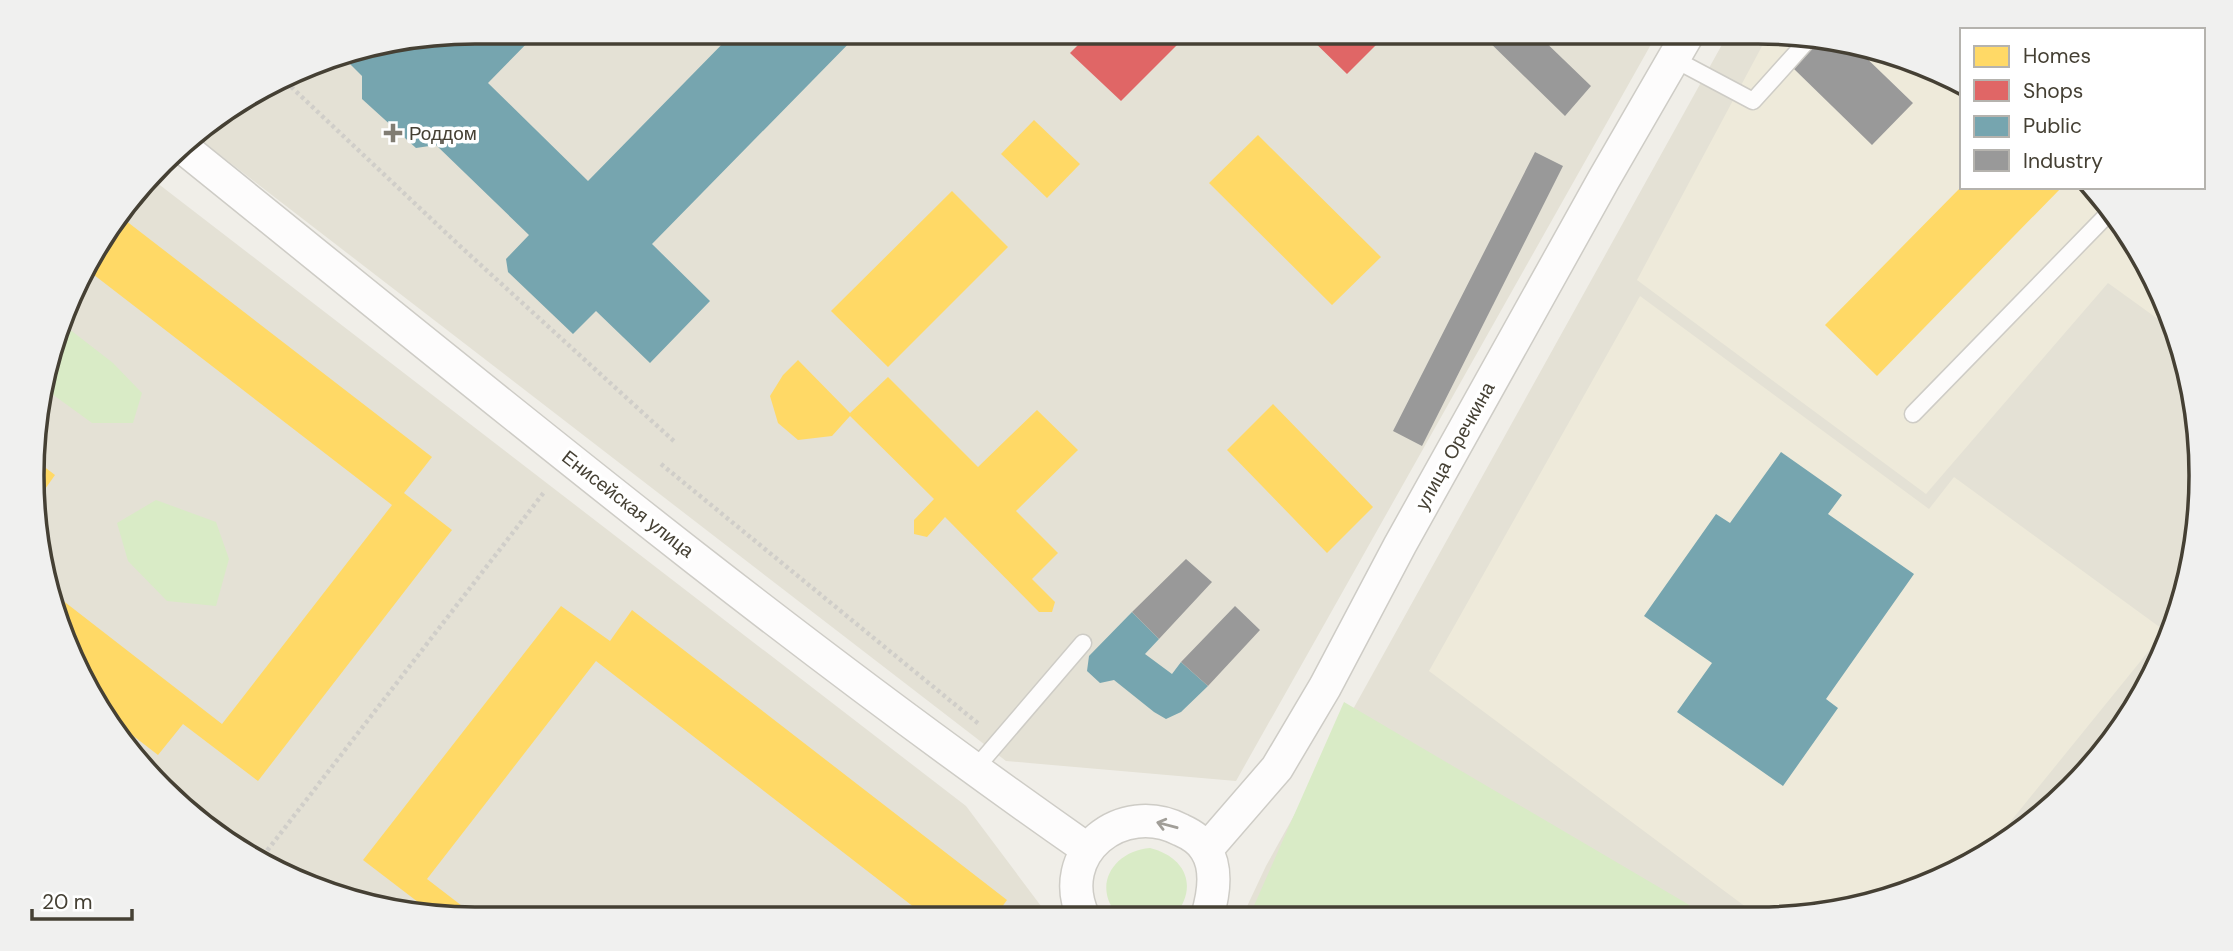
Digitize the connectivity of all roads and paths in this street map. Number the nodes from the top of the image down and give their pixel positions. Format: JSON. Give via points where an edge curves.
{"nodes":[{"id":1,"x":1682,"y":44,"type":"edge"},
{"id":2,"x":1802,"y":46,"type":"edge"},
{"id":3,"x":1674,"y":59,"type":"junction"},
{"id":4,"x":290,"y":86,"type":"edge"},
{"id":5,"x":189,"y":153,"type":"edge"},
{"id":6,"x":2104,"y":218,"type":"edge"},
{"id":7,"x":1913,"y":414,"type":"dead end"},
{"id":8,"x":677,"y":443,"type":"dead end"},
{"id":9,"x":661,"y":464,"type":"dead end"},
{"id":10,"x":545,"y":491,"type":"dead end"},
{"id":11,"x":1083,"y":643,"type":"dead end"},
{"id":12,"x":1000,"y":741,"type":"junction"},
{"id":13,"x":974,"y":770,"type":"junction"},
{"id":14,"x":1087,"y":849,"type":"junction"},
{"id":15,"x":1206,"y":850,"type":"junction"},
{"id":16,"x":266,"y":852,"type":"edge"},
{"id":17,"x":1079,"y":907,"type":"edge"},
{"id":18,"x":1210,"y":907,"type":"edge"}],
"edges":[{"from":1,"to":3,"type":"street","name":"улица Оречкина"},
{"from":2,"to":3,"type":"lane","via":[[1753,101]]},
{"from":3,"to":15,"type":"street","name":"улица Оречкина","via":[[1325,687],[1277,768]]},
{"from":4,"to":8,"type":"path"},
{"from":5,"to":13,"type":"street","name":"Енисейская улица","via":[[631,509]]},
{"from":6,"to":7,"type":"lane"},
{"from":9,"to":12,"type":"path"},
{"from":10,"to":16,"type":"path"},
{"from":11,"to":12,"type":"lane"},
{"from":12,"to":13,"type":"lane"},
{"from":13,"to":14,"type":"street","name":"Енисейская улица"},
{"from":15,"to":14,"type":"street","one_way":true,"via":[[1191,834],[1169,823],[1144,821],[1117,825]]},
{"from":14,"to":17,"type":"street","via":[[1076,887]]},
{"from":15,"to":18,"type":"street","via":[[1213,872]]}]}
